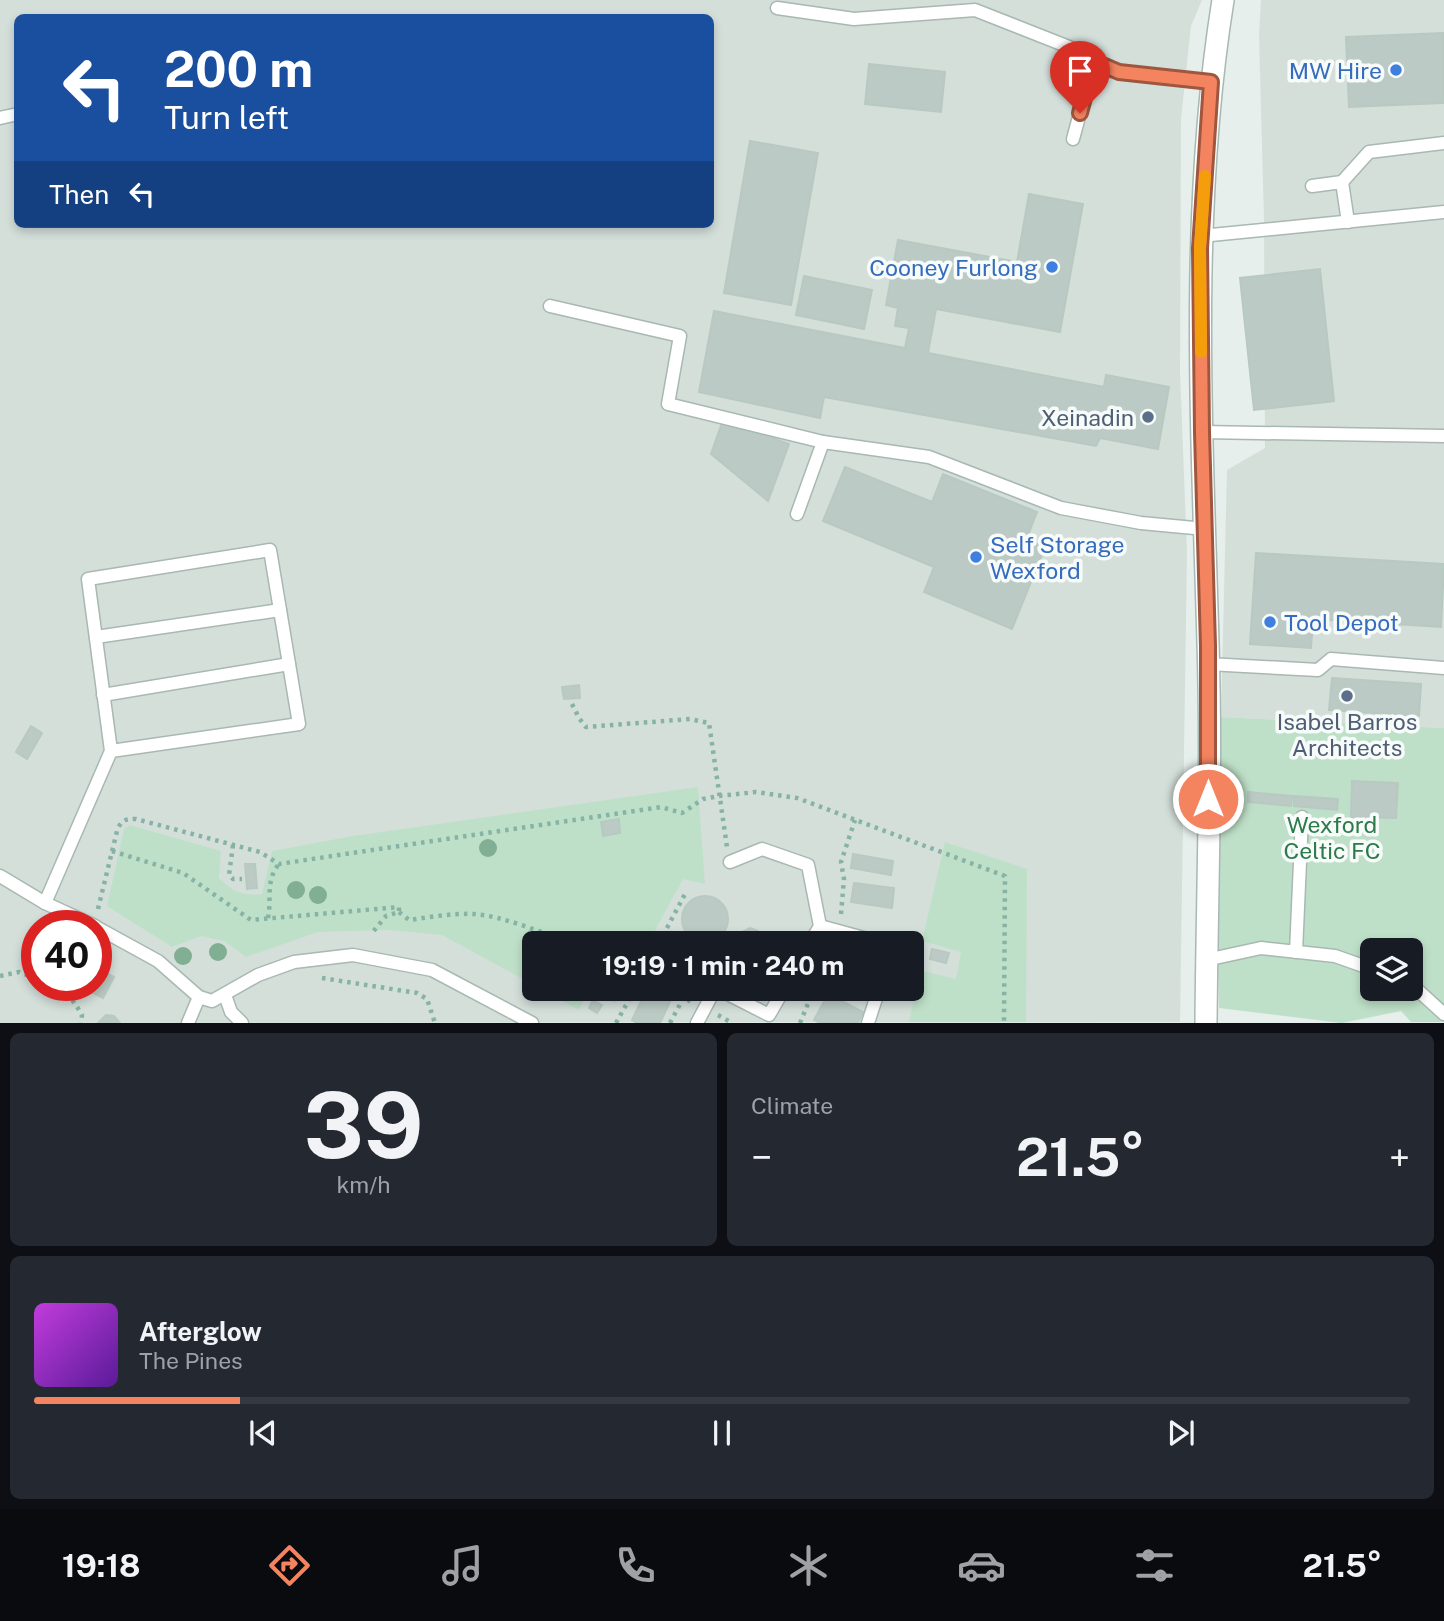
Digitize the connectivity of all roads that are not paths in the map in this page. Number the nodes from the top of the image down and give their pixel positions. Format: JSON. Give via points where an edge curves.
{"nodes":[{"id":1,"x":1223,"y":0,"type":"edge"},
{"id":2,"x":776,"y":8,"type":"dead end"},
{"id":3,"x":1100,"y":64,"type":"junction"},
{"id":4,"x":1211,"y":82,"type":"junction"},
{"id":5,"x":1073,"y":139,"type":"dead end"},
{"id":6,"x":1444,"y":143,"type":"edge"},
{"id":7,"x":1342,"y":182,"type":"junction"},
{"id":8,"x":1312,"y":186,"type":"dead end"},
{"id":9,"x":1444,"y":212,"type":"edge"},
{"id":10,"x":1348,"y":222,"type":"junction"},
{"id":11,"x":1201,"y":236,"type":"junction"},
{"id":12,"x":550,"y":306,"type":"dead end"},
{"id":13,"x":1202,"y":432,"type":"junction"},
{"id":14,"x":1444,"y":436,"type":"edge"},
{"id":15,"x":823,"y":442,"type":"junction"},
{"id":16,"x":797,"y":514,"type":"dead end"},
{"id":17,"x":1205,"y":529,"type":"junction"},
{"id":18,"x":279,"y":610,"type":"junction"},
{"id":19,"x":96,"y":637,"type":"junction"},
{"id":20,"x":289,"y":664,"type":"junction"},
{"id":21,"x":1208,"y":664,"type":"junction"},
{"id":22,"x":1444,"y":668,"type":"edge"},
{"id":23,"x":103,"y":695,"type":"junction"},
{"id":24,"x":111,"y":751,"type":"junction"},
{"id":25,"x":1303,"y":817,"type":"dead end"},
{"id":26,"x":730,"y":862,"type":"road end"},
{"id":27,"x":0,"y":876,"type":"edge"},
{"id":28,"x":45,"y":903,"type":"junction"},
{"id":29,"x":60,"y":910,"type":"edge"},
{"id":30,"x":820,"y":926,"type":"junction"},
{"id":31,"x":817,"y":931,"type":"edge"},
{"id":32,"x":836,"y":931,"type":"edge"},
{"id":33,"x":112,"y":935,"type":"edge"},
{"id":34,"x":1296,"y":952,"type":"junction"},
{"id":35,"x":1206,"y":960,"type":"junction"},
{"id":36,"x":1360,"y":965,"type":"edge"},
{"id":37,"x":225,"y":995,"type":"junction"},
{"id":38,"x":1423,"y":995,"type":"edge"},
{"id":39,"x":199,"y":998,"type":"junction"},
{"id":40,"x":709,"y":1001,"type":"edge"},
{"id":41,"x":740,"y":1001,"type":"edge"},
{"id":42,"x":777,"y":1001,"type":"edge"},
{"id":43,"x":875,"y":1001,"type":"edge"},
{"id":44,"x":1444,"y":1014,"type":"edge"},
{"id":45,"x":187,"y":1023,"type":"edge"},
{"id":46,"x":242,"y":1023,"type":"edge"},
{"id":47,"x":532,"y":1023,"type":"edge"},
{"id":48,"x":696,"y":1023,"type":"edge"},
{"id":49,"x":868,"y":1023,"type":"edge"},
{"id":50,"x":1206,"y":1023,"type":"edge"}],
"edges":[{"from":1,"to":4,"type":"street"},
{"from":2,"to":3,"type":"lane","via":[[854,19],[975,10]]},
{"from":3,"to":4,"type":"lane","via":[[1119,72]]},
{"from":3,"to":5,"type":"lane","via":[[1087,87]]},
{"from":4,"to":11,"type":"street"},
{"from":6,"to":7,"type":"lane","via":[[1369,152]]},
{"from":7,"to":8,"type":"lane"},
{"from":7,"to":10,"type":"lane"},
{"from":9,"to":10,"type":"lane"},
{"from":10,"to":11,"type":"lane"},
{"from":11,"to":13,"type":"street"},
{"from":12,"to":15,"type":"lane","via":[[680,335],[668,404]]},
{"from":13,"to":14,"type":"lane"},
{"from":13,"to":17,"type":"street"},
{"from":15,"to":16,"type":"lane"},
{"from":15,"to":17,"type":"lane","via":[[929,457],[1062,508]]},
{"from":17,"to":21,"type":"street"},
{"from":18,"to":19,"type":"lane"},
{"from":18,"to":19,"type":"lane","via":[[270,550],[88,579]]},
{"from":18,"to":20,"type":"lane"},
{"from":19,"to":23,"type":"lane"},
{"from":20,"to":23,"type":"lane"},
{"from":20,"to":24,"type":"lane","via":[[299,724]]},
{"from":21,"to":22,"type":"lane","via":[[1318,670],[1331,659]]},
{"from":21,"to":35,"type":"street"},
{"from":23,"to":24,"type":"lane"},
{"from":24,"to":28,"type":"lane"},
{"from":25,"to":34,"type":"lane"},
{"from":26,"to":30,"type":"lane","via":[[762,849],[808,865]]},
{"from":27,"to":28,"type":"lane"},
{"from":28,"to":29,"type":"lane"},
{"from":30,"to":31,"type":"lane"},
{"from":30,"to":32,"type":"lane"},
{"from":33,"to":39,"type":"lane","via":[[158,961]]},
{"from":34,"to":35,"type":"lane","via":[[1261,948]]},
{"from":34,"to":36,"type":"lane","via":[[1335,956]]},
{"from":35,"to":50,"type":"street"},
{"from":37,"to":39,"type":"lane","via":[[212,1001]]},
{"from":37,"to":46,"type":"lane","via":[[231,1012]]},
{"from":37,"to":47,"type":"lane","via":[[258,975],[293,962],[353,955],[432,970]]},
{"from":38,"to":44,"type":"lane"},
{"from":39,"to":45,"type":"lane"},
{"from":40,"to":48,"type":"lane"},
{"from":41,"to":42,"type":"lane","via":[[769,1015]]},
{"from":43,"to":49,"type":"lane"}]}
